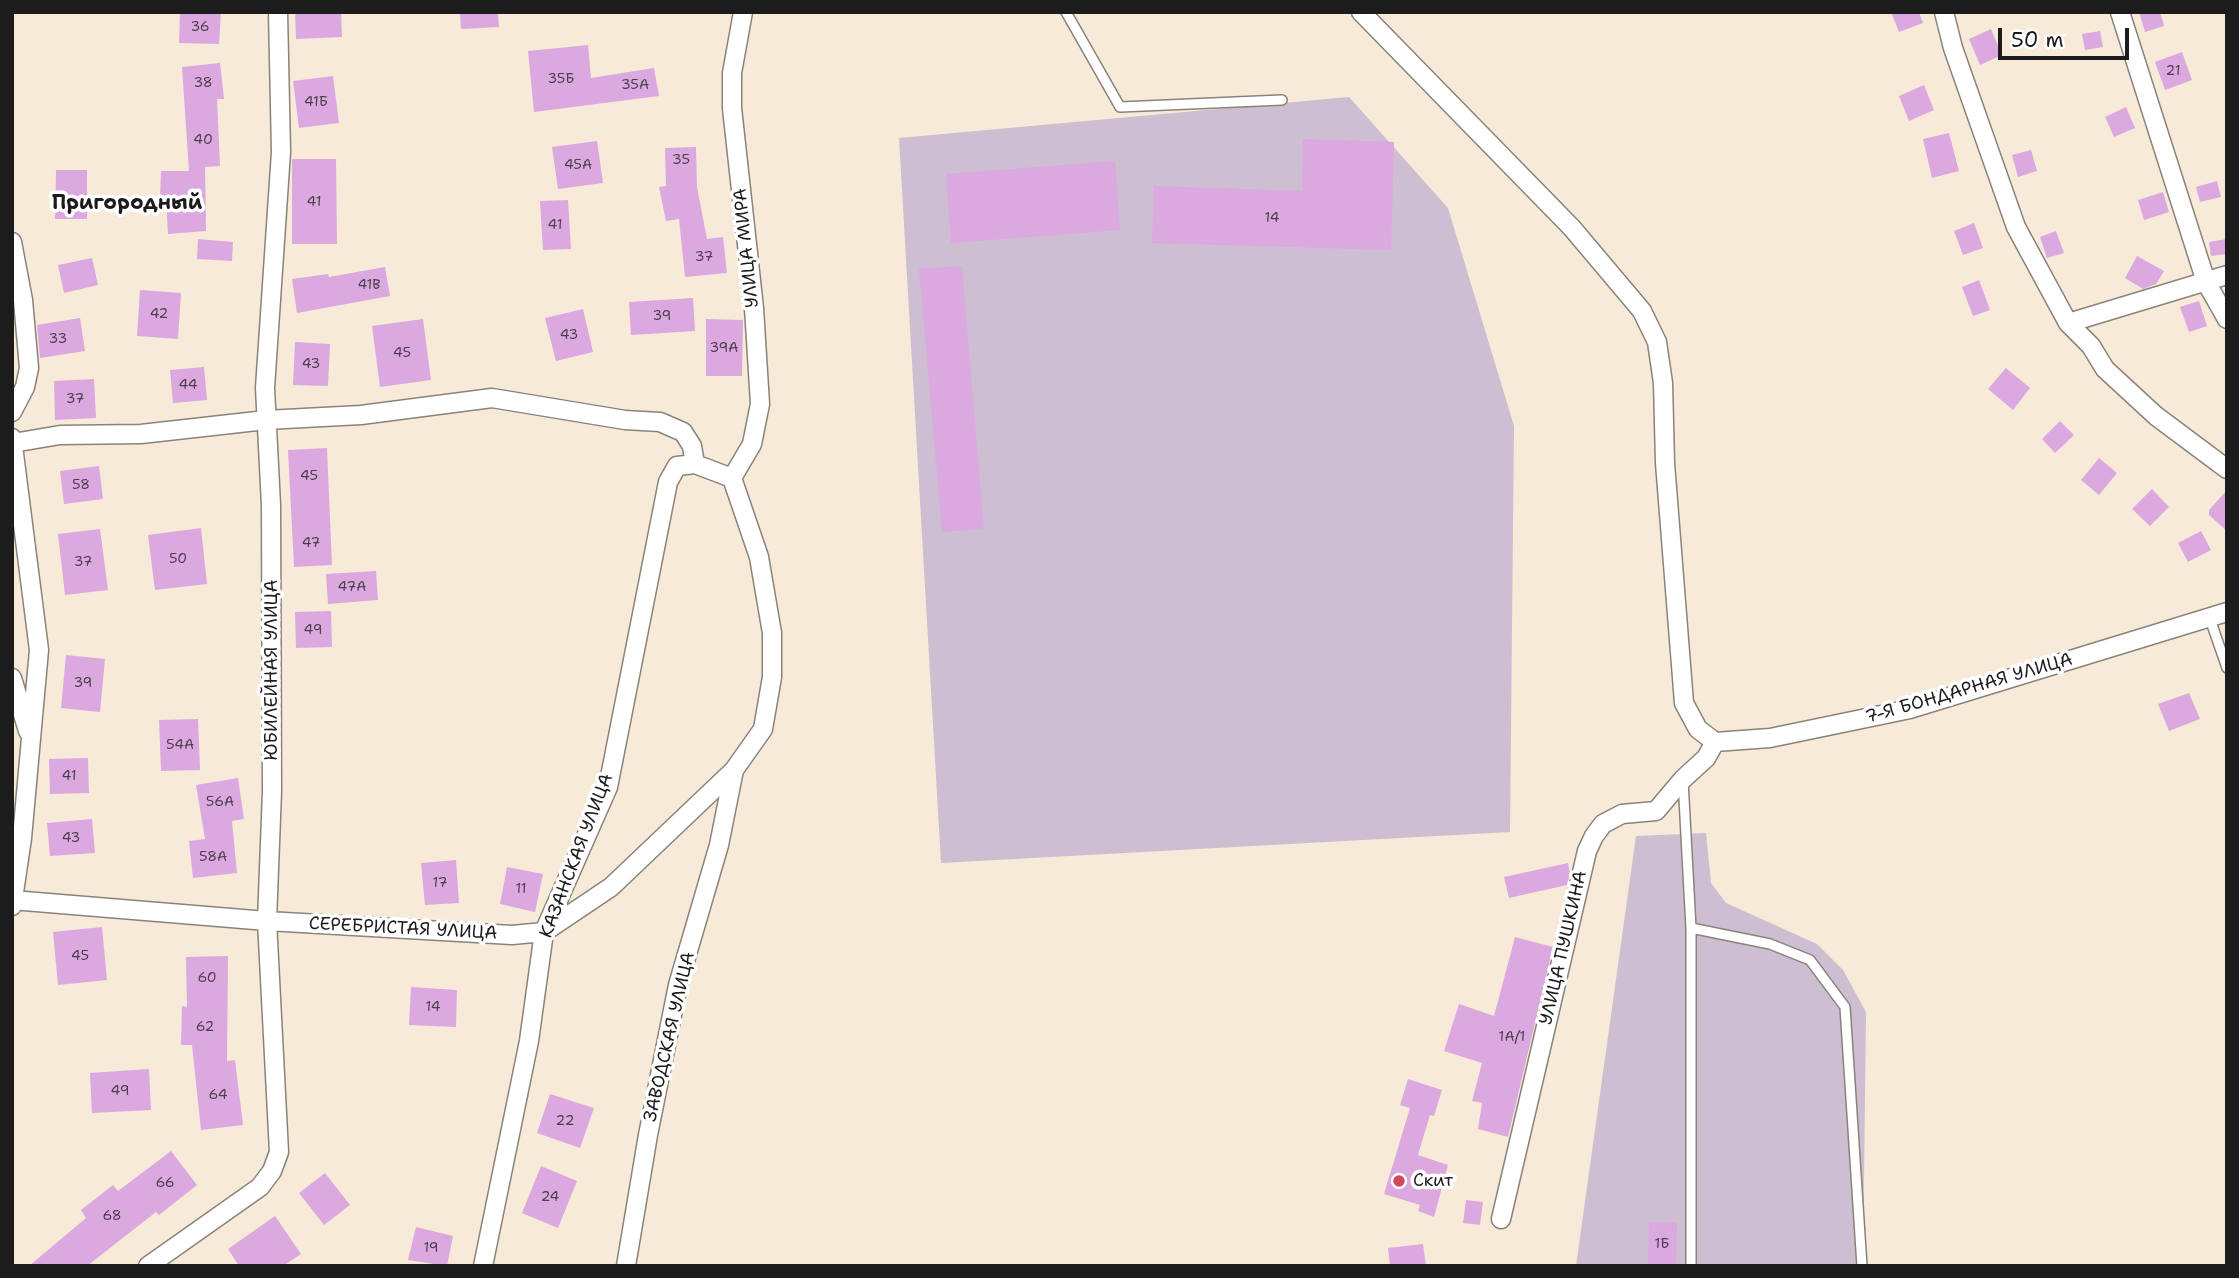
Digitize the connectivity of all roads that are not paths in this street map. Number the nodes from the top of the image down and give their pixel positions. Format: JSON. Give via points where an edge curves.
{"nodes":[{"id":1,"x":278,"y":12,"type":"edge"},
{"id":2,"x":743,"y":12,"type":"edge"},
{"id":3,"x":1066,"y":12,"type":"edge"},
{"id":4,"x":1360,"y":12,"type":"edge"},
{"id":5,"x":1944,"y":12,"type":"edge"},
{"id":6,"x":2120,"y":12,"type":"edge"},
{"id":7,"x":1282,"y":100,"type":"dead end"},
{"id":8,"x":12,"y":242,"type":"edge"},
{"id":9,"x":2227,"y":275,"type":"edge"},
{"id":10,"x":2206,"y":282,"type":"junction"},
{"id":11,"x":2227,"y":319,"type":"edge"},
{"id":12,"x":2068,"y":323,"type":"junction"},
{"id":13,"x":12,"y":411,"type":"edge"},
{"id":14,"x":266,"y":420,"type":"junction"},
{"id":15,"x":12,"y":438,"type":"edge"},
{"id":16,"x":13,"y":443,"type":"edge"},
{"id":17,"x":695,"y":464,"type":"junction"},
{"id":18,"x":2227,"y":469,"type":"edge"},
{"id":19,"x":732,"y":478,"type":"junction"},
{"id":20,"x":2218,"y":615,"type":"edge"},
{"id":21,"x":2227,"y":668,"type":"edge"},
{"id":22,"x":12,"y":678,"type":"edge"},
{"id":23,"x":32,"y":741,"type":"junction"},
{"id":24,"x":1715,"y":742,"type":"junction"},
{"id":25,"x":734,"y":771,"type":"junction"},
{"id":26,"x":1683,"y":779,"type":"junction"},
{"id":27,"x":13,"y":900,"type":"edge"},
{"id":28,"x":12,"y":906,"type":"edge"},
{"id":29,"x":267,"y":921,"type":"junction"},
{"id":30,"x":1691,"y":928,"type":"junction"},
{"id":31,"x":544,"y":932,"type":"junction"},
{"id":32,"x":1500,"y":1219,"type":"dead end"},
{"id":33,"x":148,"y":1266,"type":"edge"},
{"id":34,"x":483,"y":1266,"type":"edge"},
{"id":35,"x":626,"y":1266,"type":"edge"},
{"id":36,"x":1691,"y":1266,"type":"edge"},
{"id":37,"x":1863,"y":1266,"type":"edge"}],
"edges":[{"from":1,"to":14,"type":"street","name":"ЮБИЛЕЙНАЯ УЛИЦА","via":[[281,152]]},
{"from":2,"to":19,"type":"street","name":"УЛИЦА МИРА","via":[[732,74],[732,108],[760,404],[752,444]]},
{"from":3,"to":7,"type":"lane","via":[[1120,107]]},
{"from":4,"to":24,"type":"street","via":[[1572,228],[1642,311],[1657,342],[1663,383],[1684,703],[1698,729]]},
{"from":5,"to":12,"type":"street","via":[[2016,228]]},
{"from":6,"to":10,"type":"street"},
{"from":8,"to":13,"type":"street","via":[[29,368]]},
{"from":9,"to":10,"type":"street"},
{"from":10,"to":11,"type":"street"},
{"from":10,"to":12,"type":"street"},
{"from":12,"to":18,"type":"street","via":[[2091,346],[2105,369],[2156,416]]},
{"from":14,"to":16,"type":"street","via":[[141,434],[60,435]]},
{"from":14,"to":17,"type":"street","via":[[361,415],[492,398],[660,422],[683,432],[692,446]]},
{"from":14,"to":29,"type":"street","name":"ЮБИЛЕЙНАЯ УЛИЦА","via":[[271,505],[272,791]]},
{"from":15,"to":16,"type":"street"},
{"from":16,"to":23,"type":"street","via":[[39,650]]},
{"from":17,"to":19,"type":"street"},
{"from":17,"to":31,"type":"street","name":"КАЗАНСКАЯ УЛИЦА","via":[[677,466],[668,482],[608,786]]},
{"from":19,"to":25,"type":"street","via":[[759,557],[772,634],[772,677],[763,729]]},
{"from":20,"to":21,"type":"lane"},
{"from":20,"to":24,"type":"street","name":"7-Я БОНДАРНАЯ УЛИЦА","via":[[1910,709],[1770,738]]},
{"from":22,"to":23,"type":"street"},
{"from":23,"to":27,"type":"street"},
{"from":24,"to":26,"type":"street","name":"УЛИЦА ПУШКИНА","via":[[1706,758]]},
{"from":25,"to":31,"type":"street","name":"СЕРЕБРИСТАЯ УЛИЦА","via":[[611,887]]},
{"from":25,"to":35,"type":"street","name":"ЗАВОДСКАЯ УЛИЦА","via":[[719,845],[678,985]]},
{"from":26,"to":30,"type":"lane"},
{"from":26,"to":32,"type":"street","name":"УЛИЦА ПУШКИНА","via":[[1656,811],[1622,814],[1603,824],[1587,852]]},
{"from":27,"to":28,"type":"street"},
{"from":27,"to":29,"type":"street","name":"СЕРЕБРИСТАЯ УЛИЦА"},
{"from":29,"to":31,"type":"street","name":"СЕРЕБРИСТАЯ УЛИЦА","via":[[512,935]]},
{"from":29,"to":33,"type":"street","name":"ЮБИЛЕЙНАЯ УЛИЦА","via":[[277,1161],[260,1187]]},
{"from":30,"to":36,"type":"lane"},
{"from":30,"to":37,"type":"lane","via":[[1770,944],[1810,960],[1845,1007]]},
{"from":31,"to":34,"type":"street","name":"КАЗАНСКАЯ УЛИЦА","via":[[529,1041]]}]}
